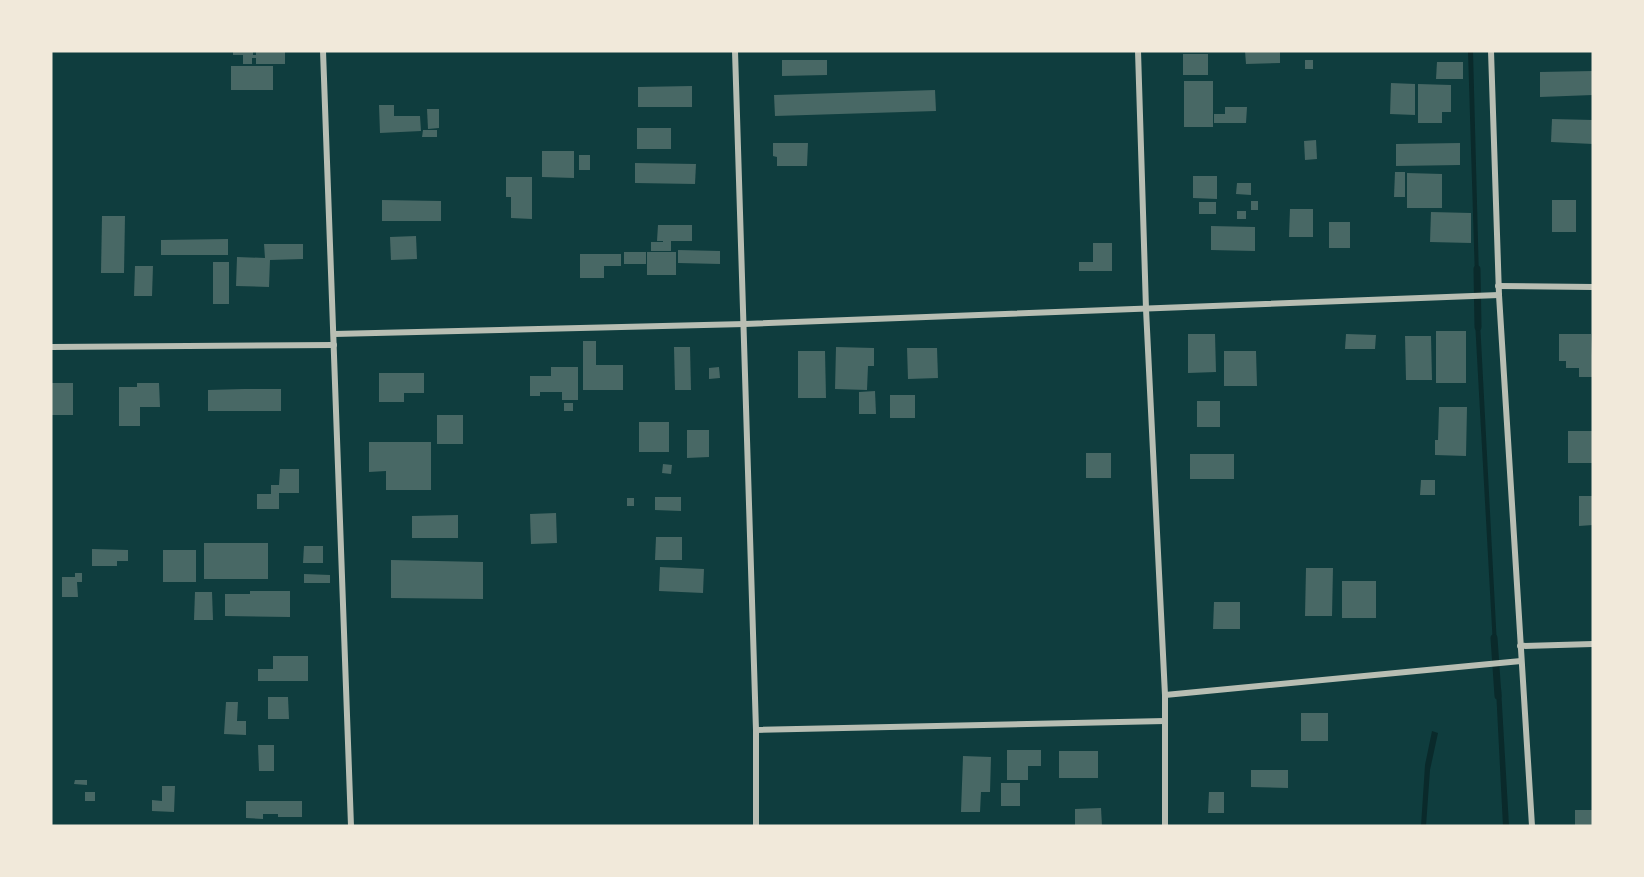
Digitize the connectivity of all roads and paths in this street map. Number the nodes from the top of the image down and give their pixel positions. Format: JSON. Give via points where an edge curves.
{"nodes":[{"id":1,"x":323,"y":51,"type":"edge"},
{"id":2,"x":735,"y":51,"type":"edge"},
{"id":3,"x":1138,"y":51,"type":"edge"},
{"id":4,"x":1491,"y":51,"type":"edge"},
{"id":5,"x":1498,"y":286,"type":"junction"},
{"id":6,"x":1593,"y":287,"type":"edge"},
{"id":7,"x":1499,"y":295,"type":"junction"},
{"id":8,"x":1146,"y":309,"type":"junction"},
{"id":9,"x":745,"y":324,"type":"junction"},
{"id":10,"x":334,"y":334,"type":"junction"},
{"id":11,"x":334,"y":345,"type":"junction"},
{"id":12,"x":51,"y":347,"type":"edge"},
{"id":13,"x":1593,"y":644,"type":"edge"},
{"id":14,"x":1520,"y":646,"type":"junction"},
{"id":15,"x":1521,"y":661,"type":"junction"},
{"id":16,"x":1165,"y":695,"type":"junction"},
{"id":17,"x":1165,"y":721,"type":"junction"},
{"id":18,"x":756,"y":730,"type":"junction"},
{"id":19,"x":351,"y":826,"type":"edge"},
{"id":20,"x":756,"y":826,"type":"edge"},
{"id":21,"x":1165,"y":826,"type":"edge"},
{"id":22,"x":1532,"y":826,"type":"edge"}],
"edges":[{"from":1,"to":10,"type":"street"},
{"from":2,"to":9,"type":"street"},
{"from":3,"to":8,"type":"street"},
{"from":4,"to":5,"type":"street"},
{"from":5,"to":6,"type":"street"},
{"from":5,"to":7,"type":"street"},
{"from":7,"to":8,"type":"street"},
{"from":7,"to":14,"type":"street"},
{"from":8,"to":9,"type":"street"},
{"from":8,"to":16,"type":"street"},
{"from":9,"to":10,"type":"street"},
{"from":9,"to":18,"type":"street"},
{"from":10,"to":11,"type":"street"},
{"from":11,"to":12,"type":"street"},
{"from":11,"to":19,"type":"street"},
{"from":13,"to":14,"type":"street"},
{"from":14,"to":15,"type":"street"},
{"from":15,"to":16,"type":"street"},
{"from":15,"to":22,"type":"street"},
{"from":16,"to":17,"type":"street"},
{"from":17,"to":18,"type":"street"},
{"from":17,"to":21,"type":"street"},
{"from":18,"to":20,"type":"street"}]}
